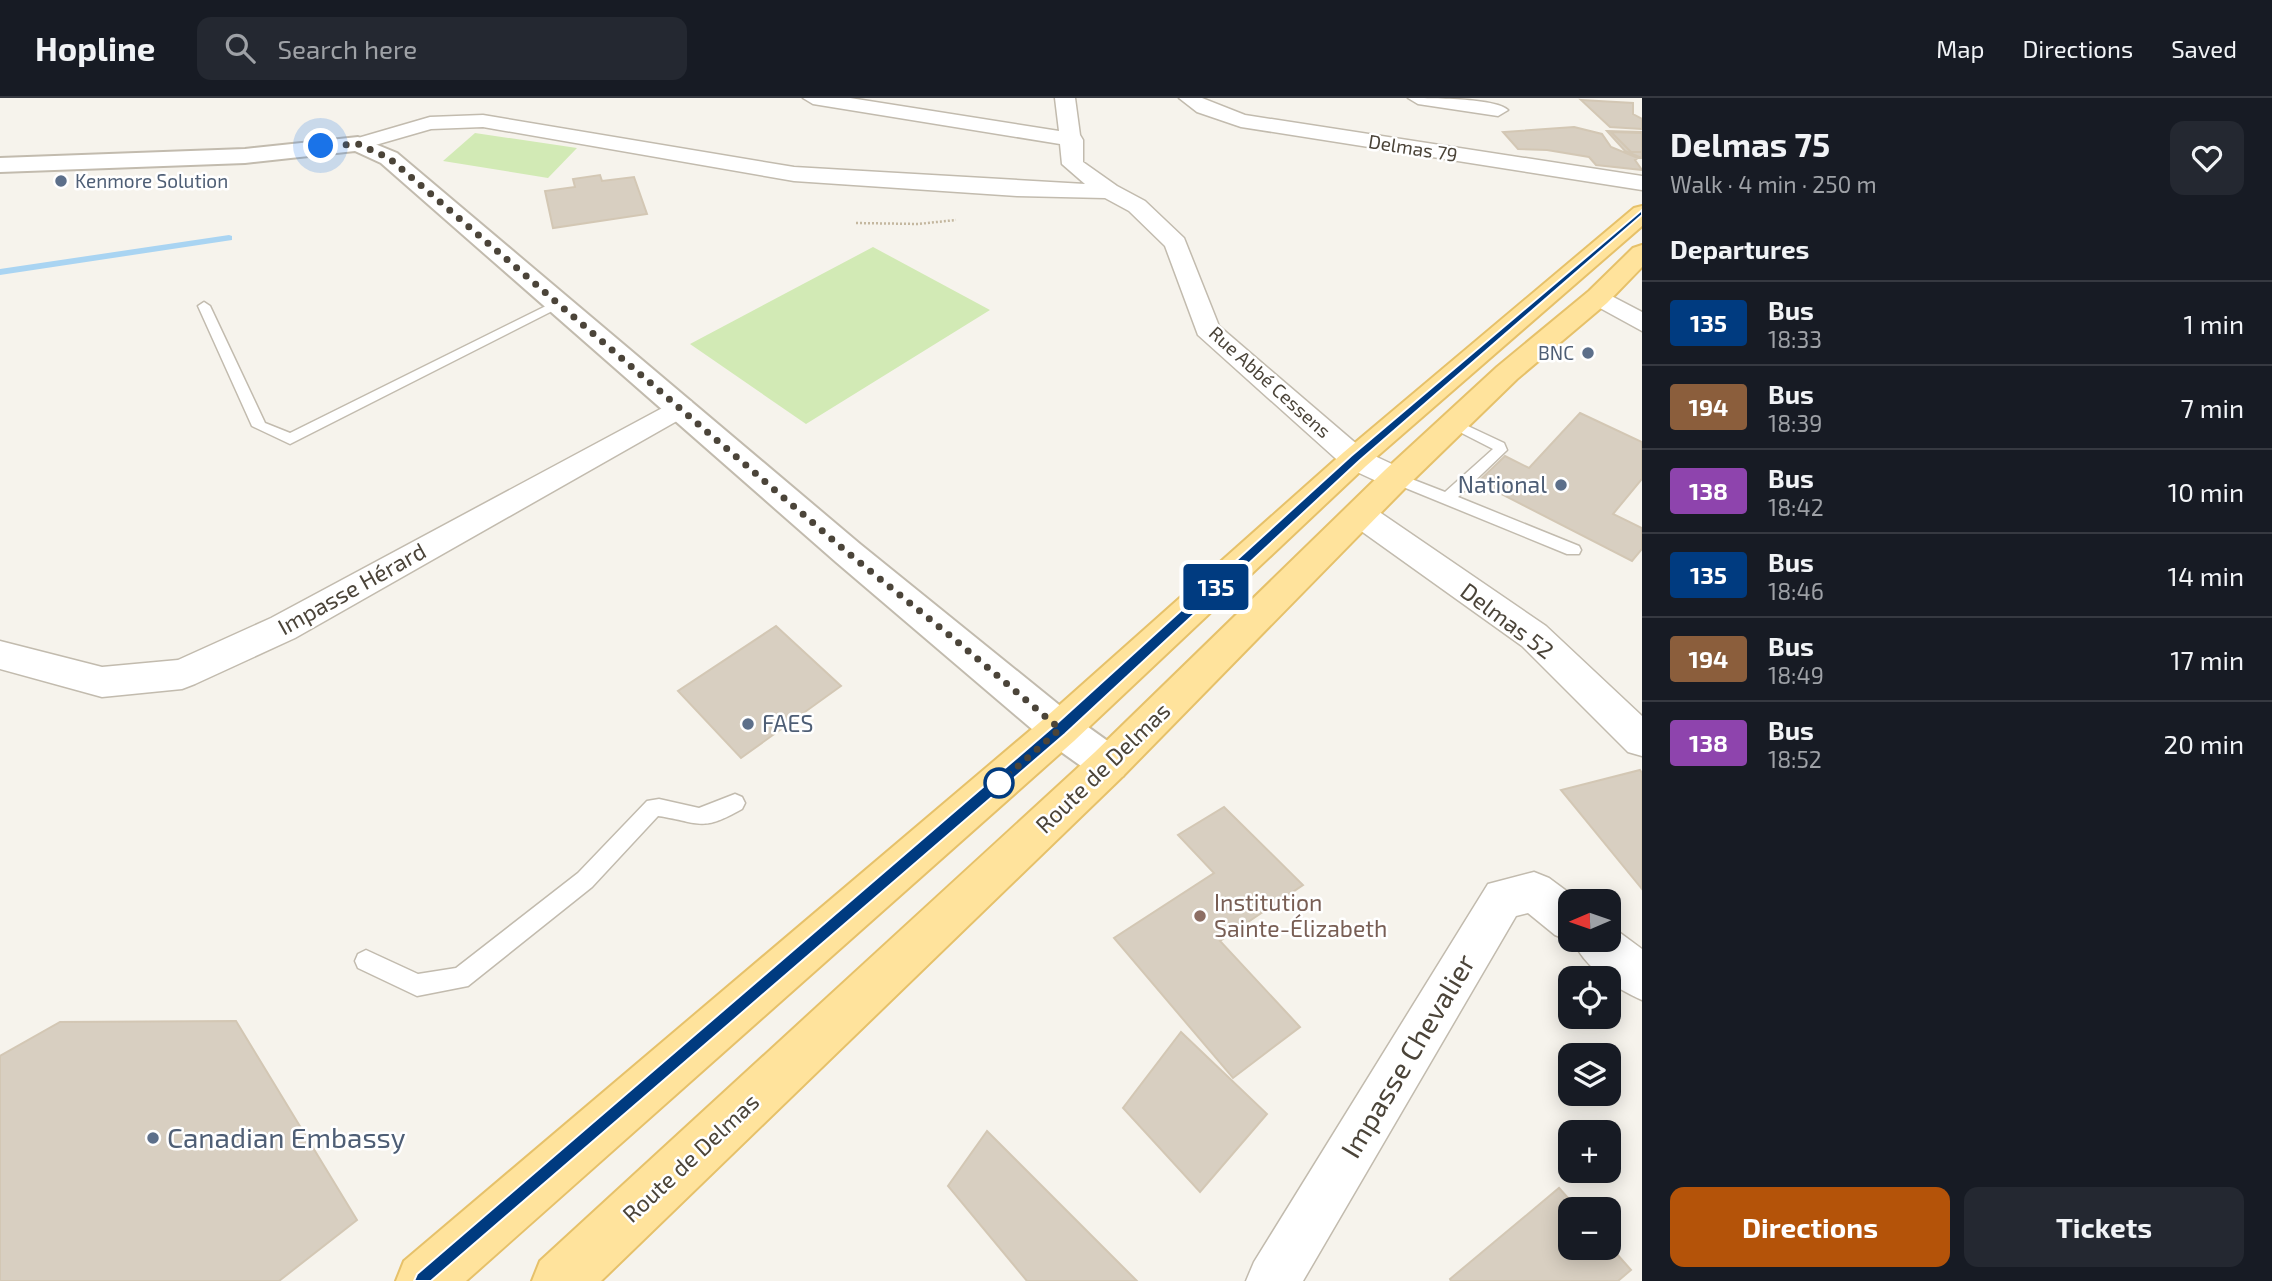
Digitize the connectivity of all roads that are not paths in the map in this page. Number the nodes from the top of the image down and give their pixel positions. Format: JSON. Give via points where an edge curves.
{"nodes":[{"id":1,"x":813,"y":98,"type":"edge"},
{"id":2,"x":1065,"y":98,"type":"edge"},
{"id":3,"x":1189,"y":98,"type":"edge"},
{"id":4,"x":1418,"y":98,"type":"edge"},
{"id":5,"x":1498,"y":110,"type":"dead end"},
{"id":6,"x":1073,"y":141,"type":"junction"},
{"id":7,"x":358,"y":144,"type":"junction"},
{"id":8,"x":0,"y":165,"type":"edge"},
{"id":9,"x":1642,"y":183,"type":"edge"},
{"id":10,"x":1109,"y":191,"type":"junction"},
{"id":11,"x":1642,"y":213,"type":"edge"},
{"id":12,"x":1642,"y":253,"type":"edge"},
{"id":13,"x":1598,"y":298,"type":"junction"},
{"id":14,"x":558,"y":304,"type":"junction"},
{"id":15,"x":204,"y":306,"type":"dead end"},
{"id":16,"x":1642,"y":323,"type":"edge"},
{"id":17,"x":681,"y":407,"type":"junction"},
{"id":18,"x":1455,"y":424,"type":"junction"},
{"id":19,"x":1355,"y":459,"type":"junction"},
{"id":20,"x":1396,"y":478,"type":"junction"},
{"id":21,"x":1447,"y":499,"type":"junction"},
{"id":22,"x":1361,"y":515,"type":"junction"},
{"id":23,"x":1573,"y":550,"type":"dead end"},
{"id":24,"x":0,"y":655,"type":"edge"},
{"id":25,"x":1060,"y":729,"type":"junction"},
{"id":26,"x":1642,"y":740,"type":"edge"},
{"id":27,"x":1109,"y":764,"type":"junction"},
{"id":28,"x":735,"y":803,"type":"dead end"},
{"id":29,"x":1558,"y":911,"type":"edge"},
{"id":30,"x":1610,"y":952,"type":"edge"},
{"id":31,"x":366,"y":961,"type":"dead end"},
{"id":32,"x":1642,"y":977,"type":"edge"},
{"id":33,"x":424,"y":1281,"type":"edge"},
{"id":34,"x":560,"y":1281,"type":"edge"},
{"id":35,"x":1273,"y":1281,"type":"edge"}],
"edges":[{"from":1,"to":6,"type":"street"},
{"from":2,"to":6,"type":"street","name":"Rue Abbé Cessens"},
{"from":3,"to":9,"type":"street","name":"Delmas 79","via":[[1241,121]]},
{"from":4,"to":5,"type":"street"},
{"from":6,"to":10,"type":"street","name":"Rue Abbé Cessens","via":[[1073,164]]},
{"from":7,"to":8,"type":"street","via":[[245,156]]},
{"from":7,"to":10,"type":"street","via":[[430,123],[483,121],[794,174]]},
{"from":7,"to":14,"type":"street","via":[[389,158]]},
{"from":10,"to":19,"type":"street","name":"Rue Abbé Cessens","via":[[1138,206],[1177,243],[1207,329]]},
{"from":11,"to":19,"type":"main road"},
{"from":12,"to":13,"type":"main road","name":"Route de Delmas"},
{"from":13,"to":16,"type":"street"},
{"from":13,"to":18,"type":"main road","name":"Route de Delmas","via":[[1507,373]]},
{"from":14,"to":15,"type":"lane","via":[[290,439],[259,426]]},
{"from":14,"to":17,"type":"street"},
{"from":17,"to":24,"type":"street","name":"Impasse Hérard","via":[[283,628],[182,674],[102,682]]},
{"from":17,"to":25,"type":"street"},
{"from":18,"to":20,"type":"main road","name":"Route de Delmas"},
{"from":18,"to":21,"type":"lane","via":[[1500,448]]},
{"from":19,"to":20,"type":"street","name":"Rue Abbé Cessens"},
{"from":19,"to":25,"type":"main road"},
{"from":20,"to":21,"type":"lane"},
{"from":20,"to":22,"type":"main road","name":"Route de Delmas"},
{"from":21,"to":23,"type":"lane"},
{"from":22,"to":26,"type":"street","name":"Delmas 52","via":[[1534,636]]},
{"from":22,"to":27,"type":"main road","name":"Route de Delmas"},
{"from":25,"to":27,"type":"street"},
{"from":25,"to":33,"type":"main road"},
{"from":27,"to":34,"type":"main road","name":"Route de Delmas"},
{"from":28,"to":31,"type":"lane","via":[[711,816],[687,816],[654,807],[585,880],[460,978],[417,985]]},
{"from":29,"to":35,"type":"street","name":"Impasse Chevalier","via":[[1534,892],[1503,898]]},
{"from":30,"to":32,"type":"street"}]}
